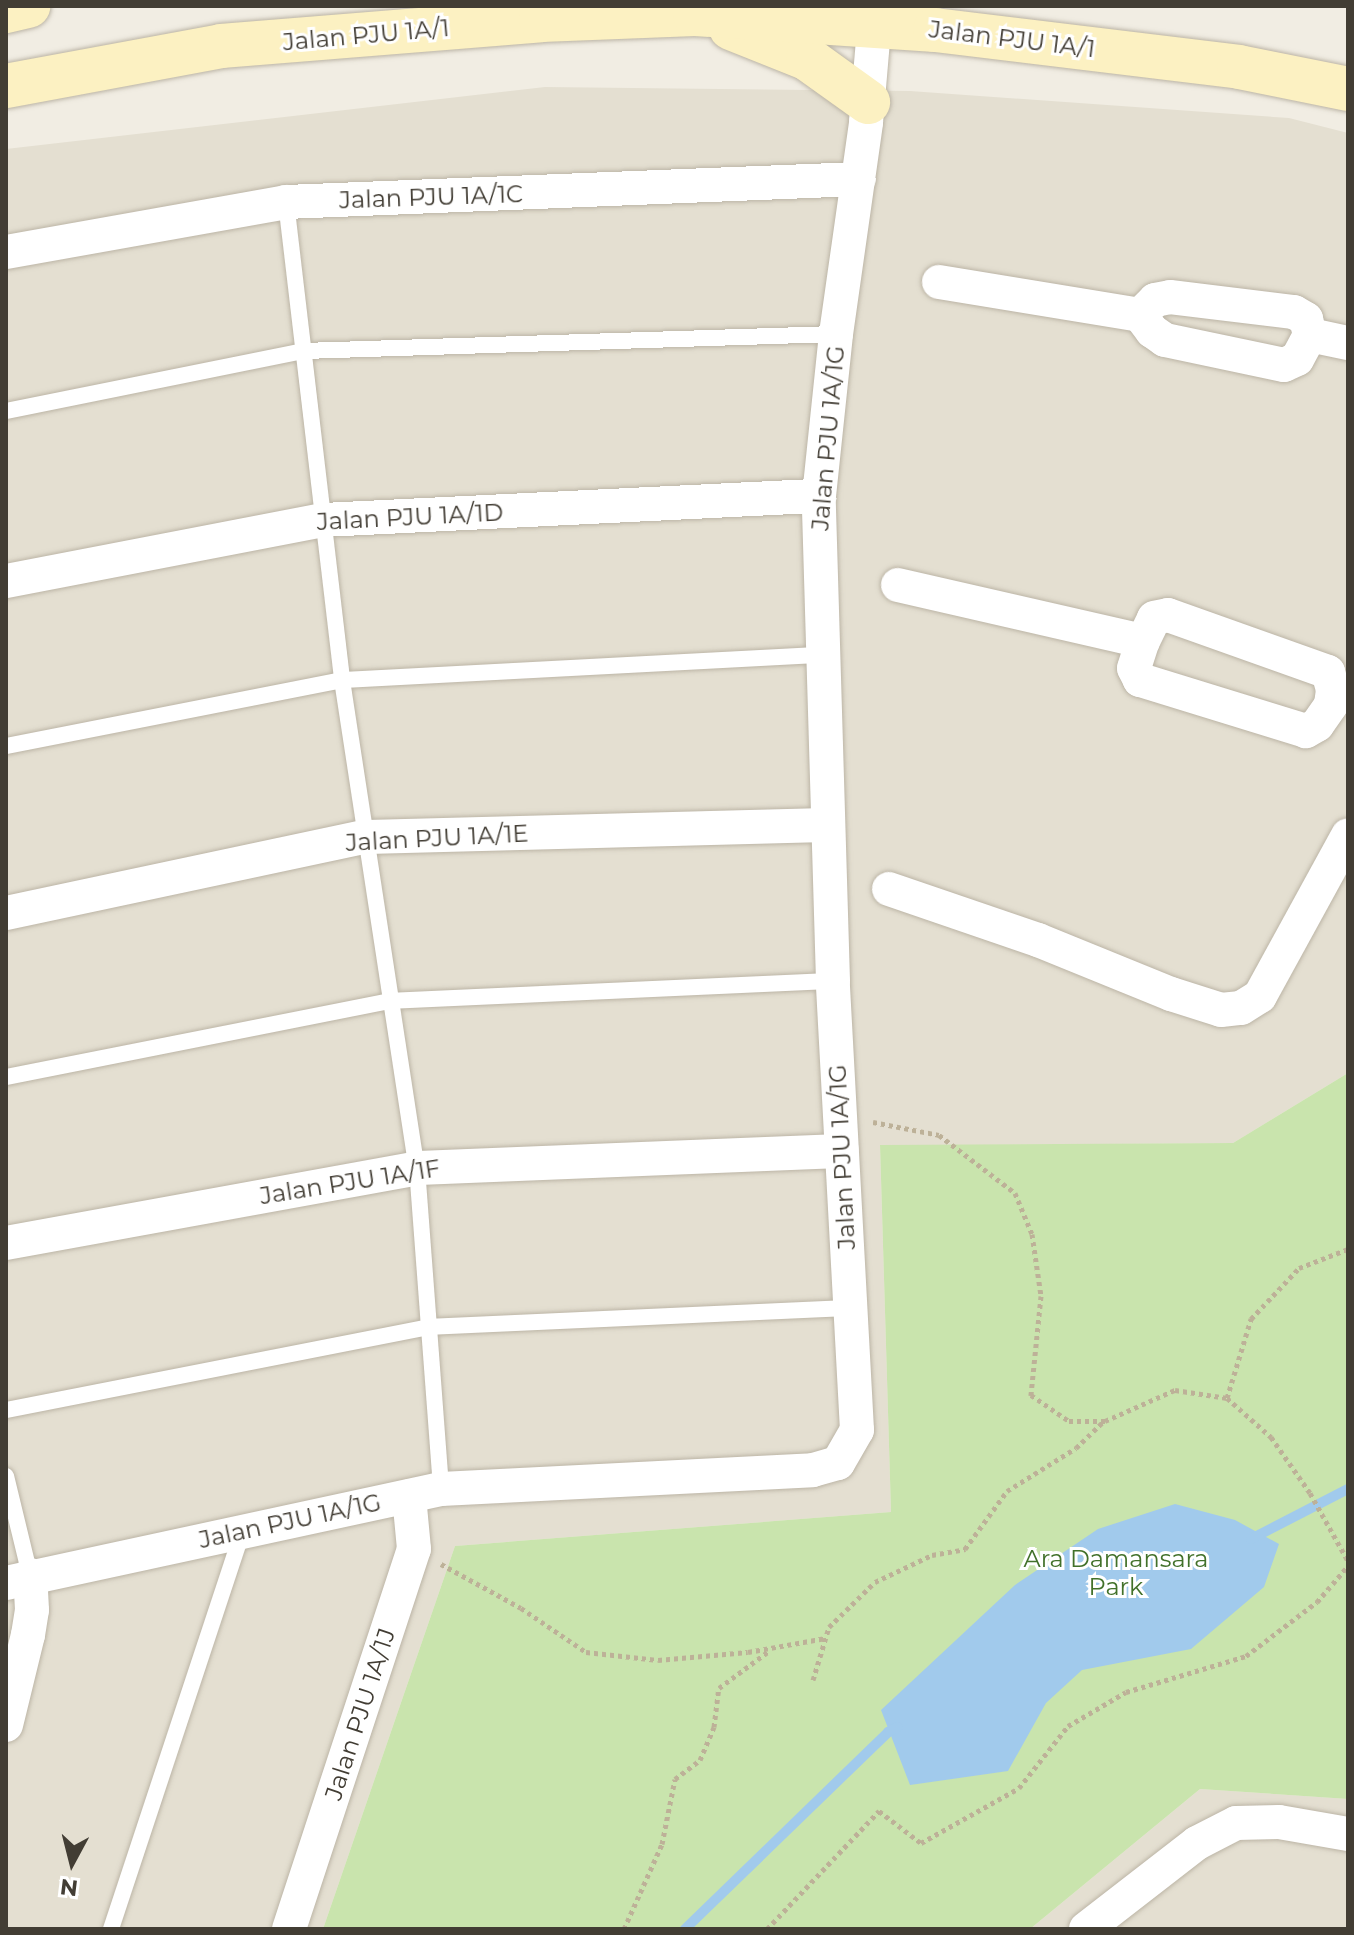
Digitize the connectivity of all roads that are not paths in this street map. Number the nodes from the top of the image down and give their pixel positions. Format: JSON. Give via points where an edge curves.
{"nodes":[{"id":1,"x":28,"y":6,"type":"edge"},
{"id":2,"x":6,"y":11,"type":"edge"},
{"id":3,"x":695,"y":14,"type":"junction"},
{"id":4,"x":875,"y":15,"type":"edge"},
{"id":5,"x":6,"y":86,"type":"edge"},
{"id":6,"x":1348,"y":89,"type":"edge"},
{"id":7,"x":868,"y":102,"type":"junction"},
{"id":8,"x":859,"y":179,"type":"junction"},
{"id":9,"x":286,"y":202,"type":"junction"},
{"id":10,"x":6,"y":252,"type":"edge"},
{"id":11,"x":939,"y":282,"type":"dead end"},
{"id":12,"x":1140,"y":315,"type":"junction"},
{"id":13,"x":836,"y":334,"type":"junction"},
{"id":14,"x":1310,"y":335,"type":"junction"},
{"id":15,"x":1348,"y":343,"type":"edge"},
{"id":16,"x":303,"y":351,"type":"junction"},
{"id":17,"x":6,"y":411,"type":"edge"},
{"id":18,"x":819,"y":496,"type":"junction"},
{"id":19,"x":323,"y":520,"type":"junction"},
{"id":20,"x":6,"y":581,"type":"edge"},
{"id":21,"x":898,"y":585,"type":"dead end"},
{"id":22,"x":1143,"y":641,"type":"junction"},
{"id":23,"x":823,"y":655,"type":"junction"},
{"id":24,"x":342,"y":680,"type":"junction"},
{"id":25,"x":1339,"y":708,"type":"edge"},
{"id":26,"x":6,"y":746,"type":"edge"},
{"id":27,"x":828,"y":825,"type":"junction"},
{"id":28,"x":1348,"y":835,"type":"edge"},
{"id":29,"x":365,"y":837,"type":"junction"},
{"id":30,"x":889,"y":889,"type":"dead end"},
{"id":31,"x":6,"y":913,"type":"edge"},
{"id":32,"x":833,"y":981,"type":"junction"},
{"id":33,"x":390,"y":1001,"type":"junction"},
{"id":34,"x":6,"y":1077,"type":"edge"},
{"id":35,"x":842,"y":1151,"type":"junction"},
{"id":36,"x":417,"y":1168,"type":"junction"},
{"id":37,"x":6,"y":1243,"type":"edge"},
{"id":38,"x":851,"y":1308,"type":"junction"},
{"id":39,"x":429,"y":1327,"type":"junction"},
{"id":40,"x":6,"y":1410,"type":"edge"},
{"id":41,"x":6,"y":1476,"type":"edge"},
{"id":42,"x":425,"y":1493,"type":"junction"},
{"id":43,"x":242,"y":1531,"type":"junction"},
{"id":44,"x":18,"y":1579,"type":"edge"},
{"id":45,"x":6,"y":1725,"type":"edge"},
{"id":46,"x":1348,"y":1834,"type":"edge"},
{"id":47,"x":111,"y":1929,"type":"edge"},
{"id":48,"x":289,"y":1929,"type":"edge"},
{"id":49,"x":1086,"y":1929,"type":"edge"}],
"edges":[{"from":1,"to":2,"type":"main road"},
{"from":3,"to":4,"type":"main road","name":"Jalan PJU 1A/1"},
{"from":3,"to":5,"type":"main road","name":"Jalan PJU 1A/1","via":[[541,20],[221,46]]},
{"from":3,"to":7,"type":"main road","via":[[808,59]]},
{"from":4,"to":6,"type":"main road","name":"Jalan PJU 1A/1","via":[[1239,67]]},
{"from":4,"to":7,"type":"street","name":"Jalan PJU 1A/1G"},
{"from":7,"to":8,"type":"street","name":"Jalan PJU 1A/1G"},
{"from":8,"to":9,"type":"street","name":"Jalan PJU 1A/1C"},
{"from":8,"to":13,"type":"street","name":"Jalan PJU 1A/1G"},
{"from":9,"to":10,"type":"street","name":"Jalan PJU 1A/1C"},
{"from":9,"to":16,"type":"lane"},
{"from":11,"to":12,"type":"street"},
{"from":12,"to":14,"type":"street","via":[[1155,300],[1170,297],[1247,306],[1294,312],[1306,319]]},
{"from":12,"to":14,"type":"street","via":[[1165,340],[1284,365],[1297,359]]},
{"from":13,"to":16,"type":"lane"},
{"from":13,"to":18,"type":"street","name":"Jalan PJU 1A/1G"},
{"from":14,"to":15,"type":"street"},
{"from":16,"to":17,"type":"lane"},
{"from":16,"to":19,"type":"lane"},
{"from":18,"to":19,"type":"street","name":"Jalan PJU 1A/1D"},
{"from":18,"to":23,"type":"street","name":"Jalan PJU 1A/1G"},
{"from":19,"to":20,"type":"street","name":"Jalan PJU 1A/1D"},
{"from":19,"to":24,"type":"lane"},
{"from":21,"to":22,"type":"street"},
{"from":22,"to":25,"type":"street","via":[[1154,618],[1168,615],[1328,672]]},
{"from":22,"to":25,"type":"street","via":[[1134,668],[1140,680],[1306,731]]},
{"from":23,"to":24,"type":"lane"},
{"from":23,"to":27,"type":"street","name":"Jalan PJU 1A/1G"},
{"from":24,"to":26,"type":"lane"},
{"from":24,"to":29,"type":"lane"},
{"from":27,"to":29,"type":"street","name":"Jalan PJU 1A/1E"},
{"from":27,"to":32,"type":"street","name":"Jalan PJU 1A/1G"},
{"from":28,"to":30,"type":"street","via":[[1260,996],[1241,1008],[1221,1010],[1171,994],[1038,940]]},
{"from":29,"to":31,"type":"street","name":"Jalan PJU 1A/1E"},
{"from":29,"to":33,"type":"lane"},
{"from":32,"to":33,"type":"lane"},
{"from":32,"to":35,"type":"street","name":"Jalan PJU 1A/1G"},
{"from":33,"to":34,"type":"lane"},
{"from":33,"to":36,"type":"lane"},
{"from":35,"to":36,"type":"street","name":"Jalan PJU 1A/1F"},
{"from":35,"to":38,"type":"street","name":"Jalan PJU 1A/1G"},
{"from":36,"to":37,"type":"street","name":"Jalan PJU 1A/1F"},
{"from":36,"to":39,"type":"lane"},
{"from":38,"to":39,"type":"lane"},
{"from":38,"to":42,"type":"street","name":"Jalan PJU 1A/1G","via":[[857,1430],[838,1463],[813,1470]]},
{"from":39,"to":40,"type":"lane"},
{"from":39,"to":42,"type":"lane"},
{"from":41,"to":44,"type":"lane"},
{"from":42,"to":43,"type":"street","name":"Jalan PJU 1A/1G"},
{"from":42,"to":48,"type":"street","name":"Jalan PJU 1A/1J","via":[[414,1549]]},
{"from":43,"to":44,"type":"street","name":"Jalan PJU 1A/1G"},
{"from":43,"to":47,"type":"lane"},
{"from":44,"to":45,"type":"street","via":[[32,1610]]},
{"from":46,"to":49,"type":"street","via":[[1279,1822],[1236,1823],[1197,1843]]}]}
